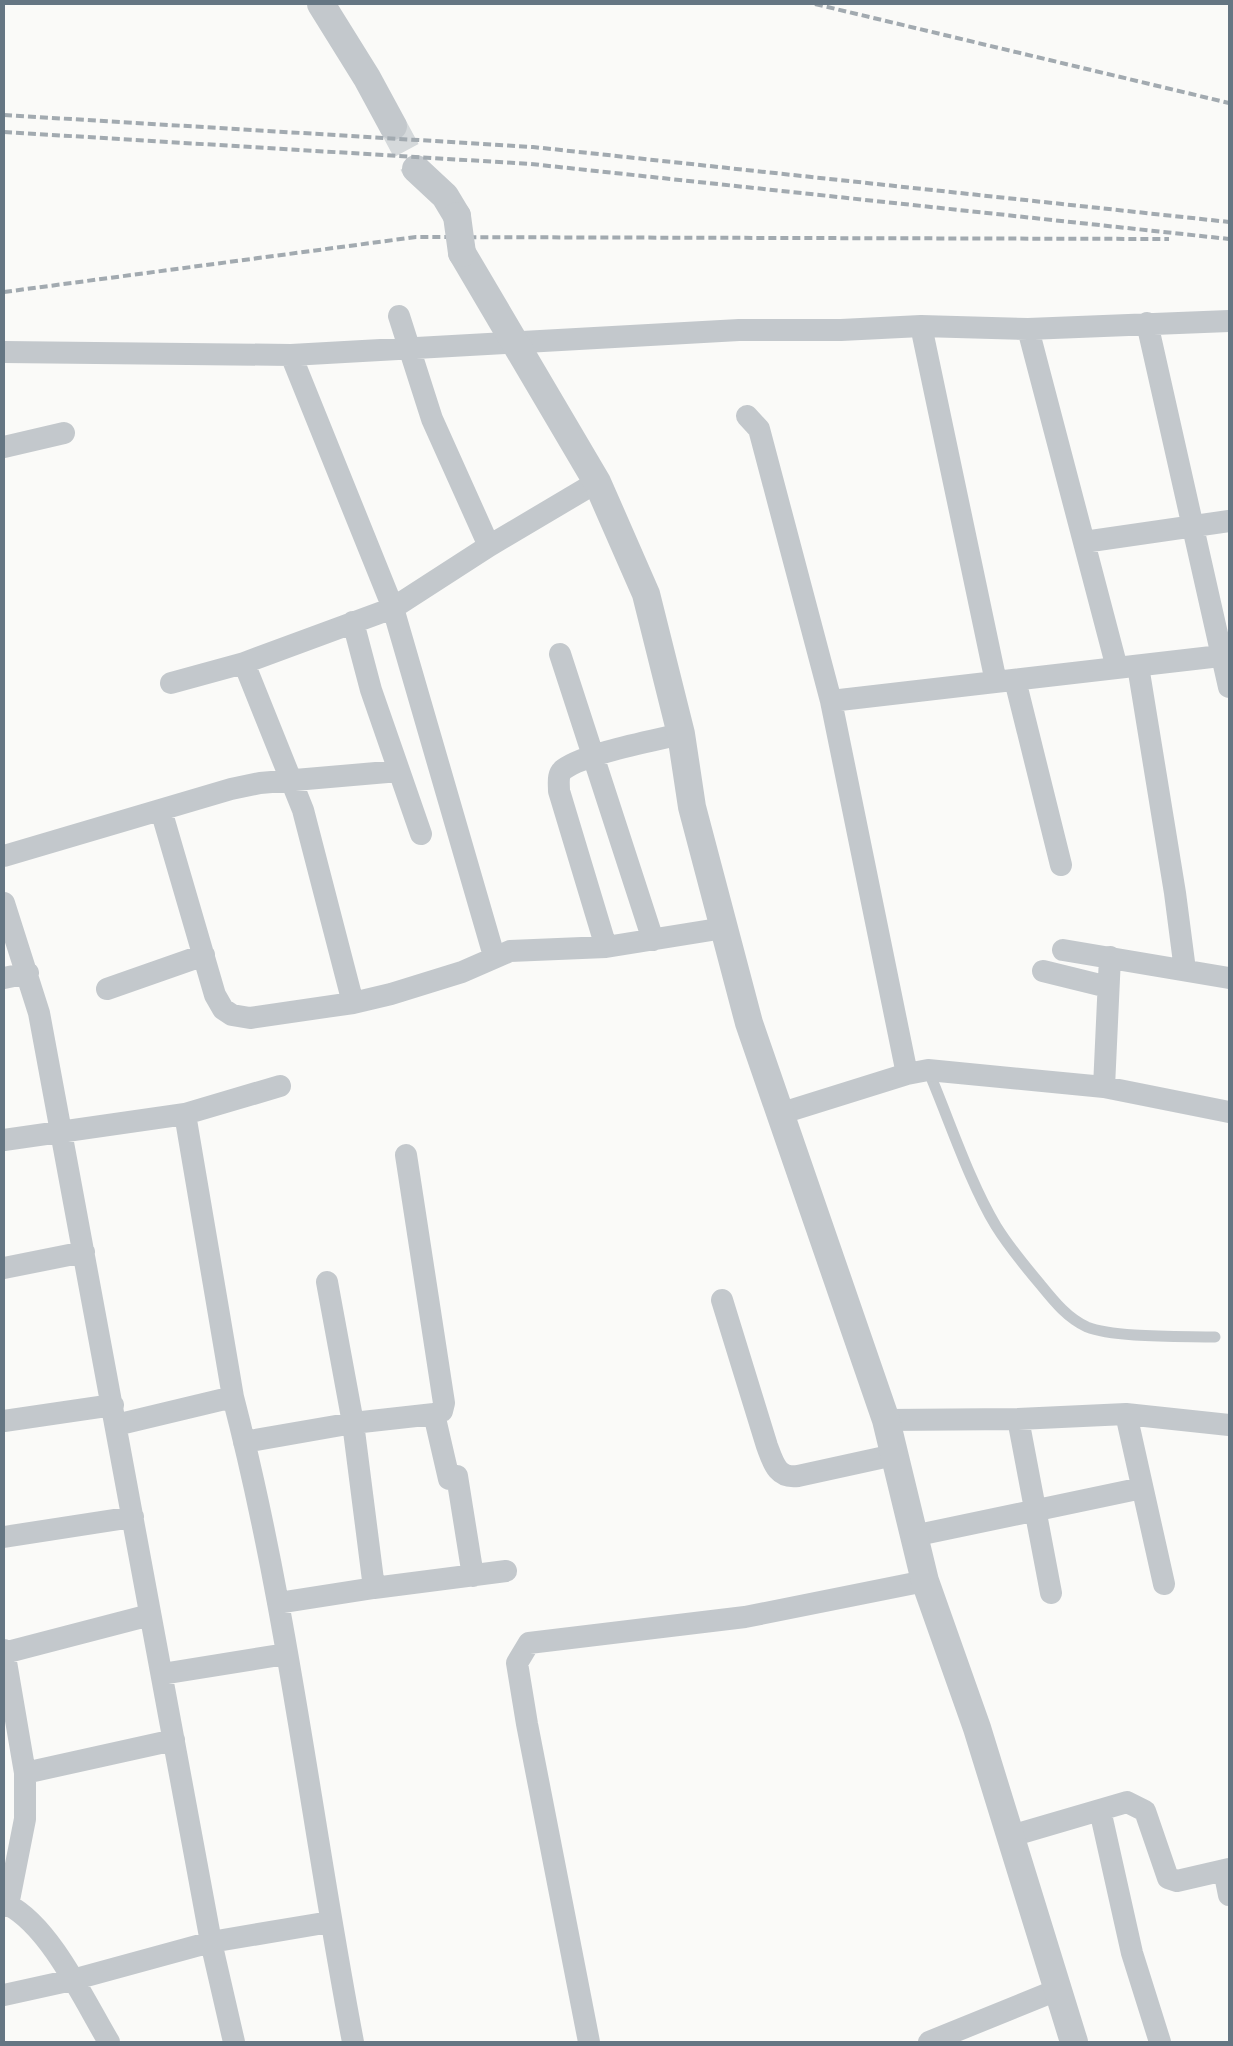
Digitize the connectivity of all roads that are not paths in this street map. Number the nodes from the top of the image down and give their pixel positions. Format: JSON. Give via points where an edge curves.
{"nodes":[{"id":1,"x":321,"y":4,"type":"edge"},
{"id":2,"x":393,"y":126,"type":"tunnel mouth"},
{"id":3,"x":416,"y":169,"type":"tunnel mouth"},
{"id":4,"x":399,"y":316,"type":"dead end"},
{"id":5,"x":1229,"y":321,"type":"edge"},
{"id":6,"x":1147,"y":323,"type":"junction"},
{"id":7,"x":921,"y":326,"type":"junction"},
{"id":8,"x":1028,"y":329,"type":"junction"},
{"id":9,"x":514,"y":341,"type":"junction"},
{"id":10,"x":410,"y":349,"type":"junction"},
{"id":11,"x":4,"y":352,"type":"edge"},
{"id":12,"x":291,"y":356,"type":"junction"},
{"id":13,"x":747,"y":416,"type":"dead end"},
{"id":14,"x":64,"y":433,"type":"dead end"},
{"id":15,"x":4,"y":447,"type":"edge"},
{"id":16,"x":597,"y":482,"type":"junction"},
{"id":17,"x":1229,"y":521,"type":"edge"},
{"id":18,"x":1194,"y":526,"type":"junction"},
{"id":19,"x":1084,"y":542,"type":"junction"},
{"id":20,"x":489,"y":546,"type":"junction"},
{"id":21,"x":393,"y":608,"type":"junction"},
{"id":22,"x":353,"y":622,"type":"junction"},
{"id":23,"x":560,"y":654,"type":"dead end"},
{"id":24,"x":1226,"y":655,"type":"edge"},
{"id":25,"x":244,"y":663,"type":"junction"},
{"id":26,"x":1128,"y":667,"type":"junction"},
{"id":27,"x":1005,"y":681,"type":"junction"},
{"id":28,"x":171,"y":683,"type":"dead end"},
{"id":29,"x":1229,"y":687,"type":"edge"},
{"id":30,"x":831,"y":701,"type":"junction"},
{"id":31,"x":681,"y":734,"type":"junction"},
{"id":32,"x":593,"y":757,"type":"junction"},
{"id":33,"x":399,"y":771,"type":"junction"},
{"id":34,"x":292,"y":782,"type":"junction"},
{"id":35,"x":161,"y":810,"type":"junction"},
{"id":36,"x":421,"y":834,"type":"dead end"},
{"id":37,"x":4,"y":856,"type":"edge"},
{"id":38,"x":1061,"y":865,"type":"dead end"},
{"id":39,"x":4,"y":903,"type":"edge"},
{"id":40,"x":724,"y":928,"type":"junction"},
{"id":41,"x":653,"y":940,"type":"junction"},
{"id":42,"x":606,"y":947,"type":"junction"},
{"id":43,"x":1063,"y":950,"type":"dead end"},
{"id":44,"x":204,"y":955,"type":"junction"},
{"id":45,"x":494,"y":956,"type":"junction"},
{"id":46,"x":1110,"y":958,"type":"junction"},
{"id":47,"x":1185,"y":970,"type":"junction"},
{"id":48,"x":1043,"y":972,"type":"dead end"},
{"id":49,"x":28,"y":973,"type":"junction"},
{"id":50,"x":4,"y":978,"type":"edge"},
{"id":51,"x":1229,"y":978,"type":"edge"},
{"id":52,"x":1108,"y":987,"type":"junction"},
{"id":53,"x":107,"y":989,"type":"dead end"},
{"id":54,"x":353,"y":1003,"type":"junction"},
{"id":55,"x":917,"y":1072,"type":"junction"},
{"id":56,"x":280,"y":1086,"type":"dead end"},
{"id":57,"x":1104,"y":1087,"type":"junction"},
{"id":58,"x":1229,"y":1112,"type":"edge"},
{"id":59,"x":185,"y":1114,"type":"junction"},
{"id":60,"x":779,"y":1114,"type":"junction"},
{"id":61,"x":60,"y":1133,"type":"junction"},
{"id":62,"x":4,"y":1140,"type":"edge"},
{"id":63,"x":406,"y":1155,"type":"dead end"},
{"id":64,"x":84,"y":1252,"type":"junction"},
{"id":65,"x":4,"y":1268,"type":"edge"},
{"id":66,"x":327,"y":1282,"type":"dead end"},
{"id":67,"x":722,"y":1300,"type":"dead end"},
{"id":68,"x":1215,"y":1337,"type":"dead end"},
{"id":69,"x":233,"y":1397,"type":"junction"},
{"id":70,"x":434,"y":1414,"type":"junction"},
{"id":71,"x":1126,"y":1414,"type":"junction"},
{"id":72,"x":114,"y":1415,"type":"junction"},
{"id":73,"x":1018,"y":1419,"type":"junction"},
{"id":74,"x":886,"y":1420,"type":"junction"},
{"id":75,"x":4,"y":1421,"type":"edge"},
{"id":76,"x":354,"y":1423,"type":"junction"},
{"id":77,"x":1229,"y":1425,"type":"edge"},
{"id":78,"x":244,"y":1442,"type":"junction"},
{"id":79,"x":894,"y":1455,"type":"junction"},
{"id":80,"x":1142,"y":1488,"type":"junction"},
{"id":81,"x":1036,"y":1508,"type":"junction"},
{"id":82,"x":133,"y":1517,"type":"junction"},
{"id":83,"x":913,"y":1536,"type":"junction"},
{"id":84,"x":4,"y":1537,"type":"edge"},
{"id":85,"x":506,"y":1572,"type":"dead end"},
{"id":86,"x":473,"y":1576,"type":"junction"},
{"id":87,"x":925,"y":1581,"type":"junction"},
{"id":88,"x":1164,"y":1584,"type":"dead end"},
{"id":89,"x":374,"y":1588,"type":"junction"},
{"id":90,"x":1051,"y":1593,"type":"dead end"},
{"id":91,"x":278,"y":1603,"type":"junction"},
{"id":92,"x":150,"y":1615,"type":"junction"},
{"id":93,"x":4,"y":1652,"type":"edge"},
{"id":94,"x":286,"y":1654,"type":"junction"},
{"id":95,"x":162,"y":1674,"type":"junction"},
{"id":96,"x":174,"y":1740,"type":"junction"},
{"id":97,"x":24,"y":1773,"type":"junction"},
{"id":98,"x":1100,"y":1810,"type":"junction"},
{"id":99,"x":1011,"y":1836,"type":"junction"},
{"id":100,"x":1227,"y":1869,"type":"edge"},
{"id":101,"x":1229,"y":1895,"type":"edge"},
{"id":102,"x":6,"y":1906,"type":"edge"},
{"id":103,"x":330,"y":1922,"type":"junction"},
{"id":104,"x":211,"y":1942,"type":"junction"},
{"id":105,"x":72,"y":1980,"type":"junction"},
{"id":106,"x":1057,"y":1990,"type":"junction"},
{"id":107,"x":4,"y":1995,"type":"edge"},
{"id":108,"x":109,"y":2042,"type":"edge"},
{"id":109,"x":234,"y":2042,"type":"edge"},
{"id":110,"x":353,"y":2042,"type":"edge"},
{"id":111,"x":589,"y":2042,"type":"edge"},
{"id":112,"x":929,"y":2042,"type":"edge"},
{"id":113,"x":1074,"y":2042,"type":"edge"},
{"id":114,"x":1160,"y":2042,"type":"edge"}],
"edges":[{"from":1,"to":2,"type":"street"},
{"from":3,"to":9,"type":"street","bridge":true,"via":[[445,196],[457,216],[462,253]]},
{"from":4,"to":10,"type":"street"},
{"from":5,"to":6,"type":"street"},
{"from":6,"to":8,"type":"street"},
{"from":6,"to":18,"type":"street"},
{"from":7,"to":8,"type":"street"},
{"from":7,"to":9,"type":"street","via":[[739,330]]},
{"from":7,"to":27,"type":"street"},
{"from":8,"to":19,"type":"street"},
{"from":9,"to":10,"type":"street"},
{"from":9,"to":16,"type":"street"},
{"from":10,"to":12,"type":"street"},
{"from":10,"to":20,"type":"street","via":[[432,419]]},
{"from":11,"to":12,"type":"street"},
{"from":12,"to":21,"type":"street"},
{"from":13,"to":30,"type":"street","via":[[759,429]]},
{"from":14,"to":15,"type":"street"},
{"from":16,"to":20,"type":"street"},
{"from":16,"to":31,"type":"street","via":[[646,594]]},
{"from":17,"to":18,"type":"street"},
{"from":18,"to":19,"type":"street"},
{"from":18,"to":24,"type":"street"},
{"from":19,"to":26,"type":"street"},
{"from":20,"to":21,"type":"street"},
{"from":21,"to":22,"type":"street"},
{"from":21,"to":45,"type":"street"},
{"from":22,"to":25,"type":"street"},
{"from":22,"to":33,"type":"street","via":[[371,690]]},
{"from":23,"to":32,"type":"street"},
{"from":24,"to":26,"type":"street"},
{"from":24,"to":29,"type":"street"},
{"from":25,"to":28,"type":"street"},
{"from":25,"to":34,"type":"street"},
{"from":26,"to":27,"type":"street"},
{"from":26,"to":47,"type":"street","via":[[1176,893]]},
{"from":27,"to":30,"type":"street"},
{"from":27,"to":38,"type":"street"},
{"from":30,"to":55,"type":"street"},
{"from":31,"to":32,"type":"street"},
{"from":31,"to":40,"type":"street","via":[[692,807]]},
{"from":32,"to":41,"type":"street"},
{"from":32,"to":42,"type":"street","via":[[563,770],[558,778],[559,791]]},
{"from":33,"to":34,"type":"street"},
{"from":33,"to":36,"type":"street"},
{"from":34,"to":35,"type":"street","via":[[260,783],[231,789]]},
{"from":34,"to":54,"type":"street","via":[[303,810]]},
{"from":35,"to":37,"type":"street"},
{"from":35,"to":44,"type":"street"},
{"from":39,"to":49,"type":"street"},
{"from":40,"to":41,"type":"street"},
{"from":40,"to":60,"type":"street","via":[[749,1023]]},
{"from":41,"to":42,"type":"street"},
{"from":42,"to":45,"type":"street","via":[[510,951]]},
{"from":43,"to":46,"type":"street"},
{"from":44,"to":53,"type":"street"},
{"from":44,"to":54,"type":"street","via":[[216,995],[223,1009],[232,1015],[250,1018]]},
{"from":45,"to":54,"type":"street","via":[[426,985]]},
{"from":46,"to":47,"type":"street"},
{"from":46,"to":52,"type":"street"},
{"from":47,"to":51,"type":"street"},
{"from":48,"to":52,"type":"street"},
{"from":49,"to":50,"type":"street"},
{"from":49,"to":61,"type":"street","via":[[39,1013]]},
{"from":52,"to":57,"type":"street"},
{"from":55,"to":57,"type":"street"},
{"from":55,"to":60,"type":"street"},
{"from":55,"to":68,"type":"lane","via":[[996,1225],[1010,1248],[1055,1303],[1087,1327],[1107,1332]]},
{"from":56,"to":59,"type":"street"},
{"from":57,"to":58,"type":"street"},
{"from":59,"to":61,"type":"street"},
{"from":59,"to":69,"type":"street"},
{"from":60,"to":74,"type":"street"},
{"from":61,"to":62,"type":"street"},
{"from":61,"to":64,"type":"street"},
{"from":63,"to":70,"type":"street","via":[[444,1403],[442,1411]]},
{"from":64,"to":65,"type":"street"},
{"from":64,"to":72,"type":"street"},
{"from":66,"to":76,"type":"street"},
{"from":67,"to":79,"type":"street","via":[[767,1446],[779,1473],[798,1476]]},
{"from":69,"to":72,"type":"street"},
{"from":69,"to":78,"type":"street"},
{"from":70,"to":76,"type":"street"},
{"from":70,"to":86,"type":"street","via":[[453,1477]]},
{"from":71,"to":73,"type":"street"},
{"from":71,"to":77,"type":"street"},
{"from":71,"to":80,"type":"street"},
{"from":72,"to":75,"type":"street"},
{"from":72,"to":82,"type":"street"},
{"from":73,"to":74,"type":"street"},
{"from":73,"to":81,"type":"street"},
{"from":74,"to":79,"type":"street"},
{"from":76,"to":78,"type":"street"},
{"from":76,"to":89,"type":"street"},
{"from":78,"to":91,"type":"street"},
{"from":79,"to":83,"type":"street"},
{"from":80,"to":81,"type":"street"},
{"from":80,"to":88,"type":"street"},
{"from":81,"to":83,"type":"street"},
{"from":81,"to":90,"type":"street"},
{"from":82,"to":84,"type":"street"},
{"from":82,"to":92,"type":"street"},
{"from":83,"to":87,"type":"street"},
{"from":85,"to":86,"type":"street"},
{"from":86,"to":89,"type":"street"},
{"from":87,"to":99,"type":"street"},
{"from":87,"to":111,"type":"street","via":[[745,1617],[529,1644],[517,1662],[521,1689]]},
{"from":89,"to":91,"type":"street"},
{"from":91,"to":94,"type":"street"},
{"from":92,"to":93,"type":"street"},
{"from":92,"to":95,"type":"street"},
{"from":93,"to":97,"type":"street"},
{"from":94,"to":95,"type":"street"},
{"from":94,"to":103,"type":"street"},
{"from":95,"to":96,"type":"street"},
{"from":96,"to":97,"type":"street"},
{"from":96,"to":104,"type":"street"},
{"from":97,"to":102,"type":"street","via":[[25,1819]]},
{"from":98,"to":99,"type":"street"},
{"from":98,"to":100,"type":"street","via":[[1127,1802],[1145,1810],[1168,1878],[1177,1881]]},
{"from":98,"to":114,"type":"street","via":[[1132,1953]]},
{"from":99,"to":106,"type":"street"},
{"from":100,"to":101,"type":"street"},
{"from":102,"to":105,"type":"street","via":[[31,1922]]},
{"from":103,"to":104,"type":"street"},
{"from":103,"to":110,"type":"street"},
{"from":104,"to":105,"type":"street"},
{"from":104,"to":109,"type":"street"},
{"from":105,"to":107,"type":"street"},
{"from":105,"to":108,"type":"street"},
{"from":106,"to":112,"type":"street"},
{"from":106,"to":113,"type":"street"}]}
